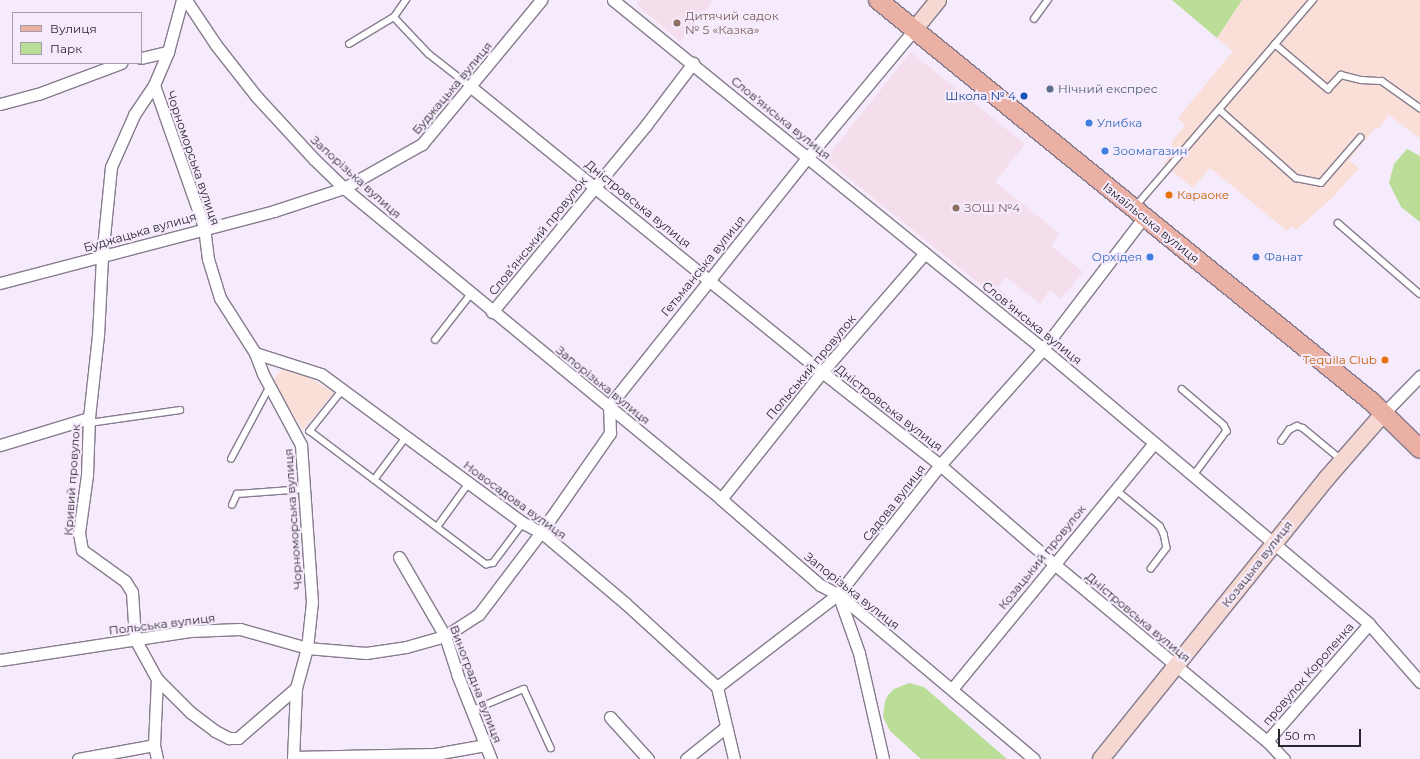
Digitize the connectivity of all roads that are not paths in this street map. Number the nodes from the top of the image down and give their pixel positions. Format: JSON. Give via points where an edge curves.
{"nodes":[{"id":1,"x":182,"y":0,"type":"edge"},
{"id":2,"x":186,"y":0,"type":"edge"},
{"id":3,"x":406,"y":0,"type":"edge"},
{"id":4,"x":542,"y":0,"type":"edge"},
{"id":5,"x":613,"y":0,"type":"edge"},
{"id":6,"x":878,"y":0,"type":"edge"},
{"id":7,"x":938,"y":0,"type":"edge"},
{"id":8,"x":1048,"y":0,"type":"edge"},
{"id":9,"x":1313,"y":0,"type":"edge"},
{"id":10,"x":394,"y":17,"type":"junction"},
{"id":11,"x":1034,"y":19,"type":"dead end"},
{"id":12,"x":914,"y":30,"type":"junction"},
{"id":13,"x":349,"y":44,"type":"dead end"},
{"id":14,"x":1275,"y":44,"type":"junction"},
{"id":15,"x":168,"y":52,"type":"junction"},
{"id":16,"x":142,"y":58,"type":"edge"},
{"id":17,"x":693,"y":63,"type":"junction"},
{"id":18,"x":118,"y":64,"type":"edge"},
{"id":19,"x":154,"y":85,"type":"junction"},
{"id":20,"x":471,"y":87,"type":"junction"},
{"id":21,"x":0,"y":104,"type":"edge"},
{"id":22,"x":1420,"y":108,"type":"edge"},
{"id":23,"x":1220,"y":110,"type":"junction"},
{"id":24,"x":1360,"y":138,"type":"dead end"},
{"id":25,"x":808,"y":157,"type":"junction"},
{"id":26,"x":595,"y":185,"type":"junction"},
{"id":27,"x":344,"y":188,"type":"junction"},
{"id":28,"x":1139,"y":213,"type":"junction"},
{"id":29,"x":1338,"y":223,"type":"dead end"},
{"id":30,"x":204,"y":227,"type":"junction"},
{"id":31,"x":925,"y":254,"type":"junction"},
{"id":32,"x":102,"y":257,"type":"junction"},
{"id":33,"x":710,"y":278,"type":"junction"},
{"id":34,"x":0,"y":283,"type":"edge"},
{"id":35,"x":471,"y":294,"type":"junction"},
{"id":36,"x":1420,"y":294,"type":"edge"},
{"id":37,"x":492,"y":312,"type":"junction"},
{"id":38,"x":435,"y":340,"type":"dead end"},
{"id":39,"x":1043,"y":348,"type":"junction"},
{"id":40,"x":255,"y":352,"type":"junction"},
{"id":41,"x":822,"y":372,"type":"junction"},
{"id":42,"x":1420,"y":376,"type":"edge"},
{"id":43,"x":270,"y":386,"type":"junction"},
{"id":44,"x":1182,"y":389,"type":"dead end"},
{"id":45,"x":343,"y":390,"type":"junction"},
{"id":46,"x":609,"y":406,"type":"junction"},
{"id":47,"x":180,"y":410,"type":"dead end"},
{"id":48,"x":1384,"y":413,"type":"junction"},
{"id":49,"x":89,"y":420,"type":"junction"},
{"id":50,"x":406,"y":437,"type":"junction"},
{"id":51,"x":1281,"y":441,"type":"dead end"},
{"id":52,"x":1154,"y":443,"type":"junction"},
{"id":53,"x":0,"y":445,"type":"edge"},
{"id":54,"x":1420,"y":449,"type":"edge"},
{"id":55,"x":231,"y":459,"type":"dead end"},
{"id":56,"x":1342,"y":461,"type":"junction"},
{"id":57,"x":940,"y":465,"type":"junction"},
{"id":58,"x":1193,"y":477,"type":"junction"},
{"id":59,"x":374,"y":480,"type":"junction"},
{"id":60,"x":469,"y":484,"type":"junction"},
{"id":61,"x":305,"y":489,"type":"junction"},
{"id":62,"x":1115,"y":489,"type":"junction"},
{"id":63,"x":721,"y":499,"type":"junction"},
{"id":64,"x":232,"y":505,"type":"dead end"},
{"id":65,"x":523,"y":523,"type":"junction"},
{"id":66,"x":437,"y":527,"type":"junction"},
{"id":67,"x":541,"y":532,"type":"junction"},
{"id":68,"x":1273,"y":544,"type":"junction"},
{"id":69,"x":399,"y":556,"type":"dead end"},
{"id":70,"x":1053,"y":563,"type":"junction"},
{"id":71,"x":1151,"y":569,"type":"dead end"},
{"id":72,"x":838,"y":594,"type":"junction"},
{"id":73,"x":1369,"y":624,"type":"junction"},
{"id":74,"x":445,"y":636,"type":"junction"},
{"id":75,"x":135,"y":639,"type":"junction"},
{"id":76,"x":307,"y":648,"type":"junction"},
{"id":77,"x":0,"y":660,"type":"edge"},
{"id":78,"x":1177,"y":667,"type":"junction"},
{"id":79,"x":157,"y":679,"type":"junction"},
{"id":80,"x":1420,"y":682,"type":"edge"},
{"id":81,"x":717,"y":687,"type":"junction"},
{"id":82,"x":296,"y":688,"type":"junction"},
{"id":83,"x":952,"y":689,"type":"junction"},
{"id":84,"x":473,"y":710,"type":"junction"},
{"id":85,"x":610,"y":717,"type":"dead end"},
{"id":86,"x":726,"y":727,"type":"junction"},
{"id":87,"x":1267,"y":741,"type":"junction"},
{"id":88,"x":485,"y":744,"type":"junction"},
{"id":89,"x":154,"y":745,"type":"junction"},
{"id":90,"x":551,"y":748,"type":"dead end"},
{"id":91,"x":293,"y":758,"type":"edge"},
{"id":92,"x":78,"y":759,"type":"edge"},
{"id":93,"x":157,"y":759,"type":"edge"},
{"id":94,"x":491,"y":759,"type":"edge"},
{"id":95,"x":648,"y":759,"type":"edge"},
{"id":96,"x":686,"y":759,"type":"edge"},
{"id":97,"x":734,"y":759,"type":"edge"},
{"id":98,"x":883,"y":759,"type":"edge"},
{"id":99,"x":1034,"y":759,"type":"edge"},
{"id":100,"x":1101,"y":759,"type":"edge"},
{"id":101,"x":1284,"y":759,"type":"edge"}],
"edges":[{"from":1,"to":15,"type":"street","name":"Чорноморська вулиця"},
{"from":2,"to":27,"type":"street","name":"Запорізька вулиця","via":[[216,45],[256,96]]},
{"from":3,"to":10,"type":"lane"},
{"from":4,"to":20,"type":"street","name":"Буджацька вулиця"},
{"from":5,"to":17,"type":"street","name":"Словʼянська вулиця"},
{"from":6,"to":12,"type":"main road","name":"Ізмаїльська вулиця"},
{"from":7,"to":12,"type":"street"},
{"from":8,"to":11,"type":"lane"},
{"from":9,"to":14,"type":"lane"},
{"from":10,"to":13,"type":"lane"},
{"from":10,"to":20,"type":"lane","via":[[429,54]]},
{"from":12,"to":25,"type":"street","name":"Гетьманська вулиця"},
{"from":12,"to":28,"type":"main road","name":"Ізмаїльська вулиця"},
{"from":14,"to":22,"type":"lane","via":[[1328,89],[1341,75],[1361,80],[1382,81]]},
{"from":14,"to":23,"type":"lane"},
{"from":15,"to":16,"type":"street"},
{"from":15,"to":19,"type":"street","name":"Чорноморська вулиця"},
{"from":17,"to":25,"type":"street","name":"Словʼянська вулиця"},
{"from":17,"to":26,"type":"street","name":"Словʼянський провулок","via":[[646,125]]},
{"from":18,"to":21,"type":"street","via":[[38,94]]},
{"from":19,"to":30,"type":"street","name":"Чорноморська вулиця"},
{"from":19,"to":32,"type":"street","name":"Кривий провулок","via":[[134,115],[110,167]]},
{"from":20,"to":26,"type":"street","name":"Дністровська вулиця"},
{"from":20,"to":27,"type":"street","name":"Буджацька вулиця","via":[[422,144]]},
{"from":23,"to":24,"type":"lane","via":[[1296,178],[1321,183]]},
{"from":23,"to":28,"type":"lane"},
{"from":25,"to":31,"type":"street","name":"Словʼянська вулиця"},
{"from":25,"to":33,"type":"street","name":"Гетьманська вулиця"},
{"from":26,"to":33,"type":"street","name":"Дністровська вулиця"},
{"from":26,"to":37,"type":"street","name":"Словʼянський провулок"},
{"from":27,"to":30,"type":"street","name":"Буджацька вулиця","via":[[274,211]]},
{"from":27,"to":35,"type":"street","name":"Запорізька вулиця"},
{"from":28,"to":39,"type":"street","name":"Садова вулиця"},
{"from":28,"to":48,"type":"main road","name":"Ізмаїльська вулиця"},
{"from":29,"to":36,"type":"lane"},
{"from":30,"to":32,"type":"street","name":"Буджацька вулиця"},
{"from":30,"to":40,"type":"street","name":"Чорноморська вулиця","via":[[208,259],[220,298]]},
{"from":31,"to":39,"type":"street","name":"Словʼянська вулиця"},
{"from":31,"to":41,"type":"street","name":"Польський провулок"},
{"from":32,"to":34,"type":"street","name":"Буджацька вулиця"},
{"from":32,"to":49,"type":"street","name":"Кривий провулок","via":[[98,335]]},
{"from":33,"to":41,"type":"street","name":"Дністровська вулиця"},
{"from":33,"to":46,"type":"street","name":"Гетьманська вулиця"},
{"from":35,"to":37,"type":"street","name":"Запорізька вулиця"},
{"from":35,"to":38,"type":"lane"},
{"from":37,"to":46,"type":"street","name":"Запорізька вулиця"},
{"from":39,"to":52,"type":"street","name":"Словʼянська вулиця"},
{"from":39,"to":57,"type":"street","name":"Садова вулиця"},
{"from":40,"to":43,"type":"street","name":"Чорноморська вулиця"},
{"from":40,"to":45,"type":"street","name":"Новосадова вулиця","via":[[321,374]]},
{"from":41,"to":57,"type":"street","name":"Дністровська вулиця"},
{"from":41,"to":63,"type":"street","name":"Польський провулок"},
{"from":42,"to":48,"type":"street","name":"Козацька вулиця"},
{"from":43,"to":55,"type":"lane"},
{"from":43,"to":61,"type":"street","name":"Чорноморська вулиця","via":[[301,445]]},
{"from":44,"to":58,"type":"lane","via":[[1224,425],[1227,431]]},
{"from":45,"to":50,"type":"street","name":"Новосадова вулиця"},
{"from":45,"to":59,"type":"lane","via":[[310,431]]},
{"from":46,"to":63,"type":"street","name":"Запорізька вулиця"},
{"from":46,"to":67,"type":"street","via":[[610,433]]},
{"from":47,"to":49,"type":"lane"},
{"from":48,"to":54,"type":"main road","name":"Ізмаїльська вулиця"},
{"from":48,"to":56,"type":"street","name":"Козацька вулиця"},
{"from":49,"to":53,"type":"street"},
{"from":49,"to":75,"type":"street","name":"Кривий провулок","via":[[87,475],[79,533],[82,550],[125,581],[132,592]]},
{"from":50,"to":59,"type":"lane"},
{"from":50,"to":60,"type":"street","name":"Новосадова вулиця"},
{"from":51,"to":56,"type":"lane","via":[[1289,430],[1297,426],[1303,428]]},
{"from":52,"to":58,"type":"street","name":"Словʼянська вулиця"},
{"from":52,"to":62,"type":"street","name":"Козацький провулок"},
{"from":56,"to":68,"type":"street","name":"Козацька вулиця"},
{"from":57,"to":70,"type":"street","name":"Дністровська вулиця"},
{"from":57,"to":72,"type":"street","name":"Садова вулиця"},
{"from":58,"to":68,"type":"street","name":"Словʼянська вулиця"},
{"from":59,"to":66,"type":"lane"},
{"from":60,"to":65,"type":"street","name":"Новосадова вулиця"},
{"from":60,"to":66,"type":"lane"},
{"from":61,"to":64,"type":"lane","via":[[237,494]]},
{"from":61,"to":76,"type":"street","name":"Чорноморська вулиця","via":[[312,602]]},
{"from":62,"to":70,"type":"street","name":"Козацький провулок"},
{"from":62,"to":71,"type":"lane","via":[[1160,526],[1164,534],[1167,548]]},
{"from":63,"to":72,"type":"street","name":"Запорізька вулиця","via":[[820,585]]},
{"from":65,"to":66,"type":"lane","via":[[493,563],[486,564]]},
{"from":65,"to":67,"type":"street","name":"Новосадова вулиця"},
{"from":67,"to":74,"type":"street","name":"Польська вулиця","via":[[479,614]]},
{"from":67,"to":81,"type":"street","name":"Новосадова вулиця","via":[[625,603]]},
{"from":68,"to":73,"type":"street","name":"Словʼянська вулиця"},
{"from":68,"to":78,"type":"street","name":"Козацька вулиця"},
{"from":69,"to":74,"type":"street","name":"Виноградна вулиця"},
{"from":70,"to":78,"type":"street","name":"Дністровська вулиця"},
{"from":70,"to":83,"type":"street","name":"Козацький провулок"},
{"from":72,"to":81,"type":"street","name":"Садова вулиця"},
{"from":72,"to":83,"type":"street","name":"Запорізька вулиця"},
{"from":72,"to":98,"type":"street","via":[[859,653]]},
{"from":73,"to":80,"type":"street","name":"Словʼянська вулиця"},
{"from":73,"to":87,"type":"street","name":"провулок Короленка"},
{"from":74,"to":76,"type":"street","name":"Польська вулиця","via":[[406,647],[366,653]]},
{"from":74,"to":84,"type":"street","name":"Виноградна вулиця","via":[[457,674]]},
{"from":75,"to":76,"type":"street","name":"Польська вулиця","via":[[190,631],[240,629]]},
{"from":75,"to":77,"type":"street","name":"Польська вулиця"},
{"from":75,"to":79,"type":"street","name":"Кривий провулок"},
{"from":76,"to":82,"type":"street","name":"Чорноморська вулиця"},
{"from":78,"to":87,"type":"street","name":"Дністровська вулиця"},
{"from":78,"to":100,"type":"street","name":"Козацька вулиця"},
{"from":79,"to":82,"type":"street","name":"Кривий провулок","via":[[190,712],[229,738],[238,738],[248,731]]},
{"from":79,"to":89,"type":"street"},
{"from":81,"to":86,"type":"street"},
{"from":82,"to":91,"type":"street","name":"Чорноморська вулиця"},
{"from":83,"to":99,"type":"street","name":"Запорізька вулиця"},
{"from":84,"to":88,"type":"street","name":"Виноградна вулиця"},
{"from":84,"to":90,"type":"lane","via":[[524,689]]},
{"from":85,"to":95,"type":"street"},
{"from":86,"to":96,"type":"street"},
{"from":86,"to":97,"type":"street"},
{"from":87,"to":101,"type":"street","name":"Дністровська вулиця"},
{"from":88,"to":91,"type":"street","via":[[435,754]]},
{"from":88,"to":94,"type":"street","name":"Виноградна вулиця"},
{"from":89,"to":92,"type":"street"},
{"from":89,"to":93,"type":"street"}]}
